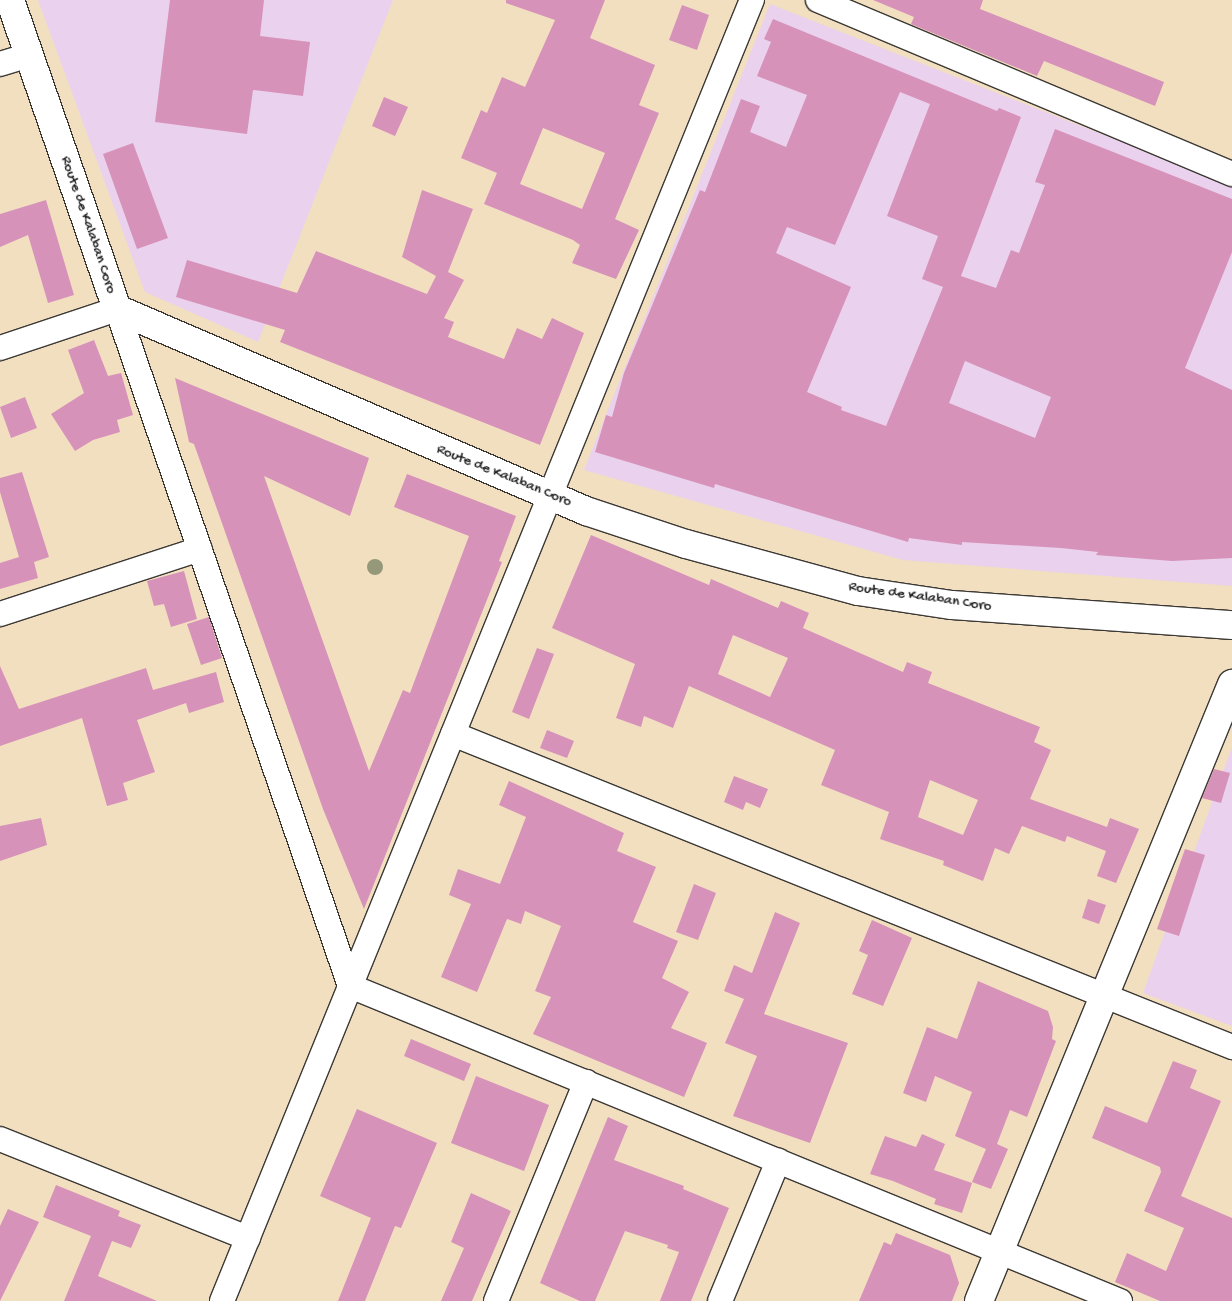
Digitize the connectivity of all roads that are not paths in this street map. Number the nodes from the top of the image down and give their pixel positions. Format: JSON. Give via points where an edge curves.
{"nodes":[{"id":1,"x":10,"y":0,"type":"edge"},
{"id":2,"x":752,"y":0,"type":"edge"},
{"id":3,"x":818,"y":0,"type":"edge"},
{"id":4,"x":29,"y":55,"type":"junction"},
{"id":5,"x":0,"y":64,"type":"edge"},
{"id":6,"x":1232,"y":174,"type":"edge"},
{"id":7,"x":117,"y":309,"type":"junction"},
{"id":8,"x":0,"y":348,"type":"edge"},
{"id":9,"x":550,"y":495,"type":"junction"},
{"id":10,"x":200,"y":549,"type":"junction"},
{"id":11,"x":0,"y":614,"type":"edge"},
{"id":12,"x":1232,"y":625,"type":"edge"},
{"id":13,"x":1232,"y":684,"type":"edge"},
{"id":14,"x":453,"y":734,"type":"junction"},
{"id":15,"x":350,"y":986,"type":"junction"},
{"id":16,"x":1104,"y":996,"type":"junction"},
{"id":17,"x":1232,"y":1047,"type":"edge"},
{"id":18,"x":586,"y":1082,"type":"junction"},
{"id":19,"x":0,"y":1139,"type":"edge"},
{"id":20,"x":778,"y":1161,"type":"junction"},
{"id":21,"x":248,"y":1238,"type":"junction"},
{"id":22,"x":1000,"y":1252,"type":"junction"},
{"id":23,"x":222,"y":1301,"type":"edge"},
{"id":24,"x":496,"y":1301,"type":"edge"},
{"id":25,"x":720,"y":1301,"type":"edge"},
{"id":26,"x":979,"y":1301,"type":"edge"},
{"id":27,"x":1120,"y":1301,"type":"edge"}],
"edges":[{"from":1,"to":4,"type":"main road","name":"Route de Kalaban Coro"},
{"from":2,"to":9,"type":"street"},
{"from":3,"to":6,"type":"street"},
{"from":4,"to":5,"type":"street"},
{"from":4,"to":7,"type":"main road","name":"Route de Kalaban Coro"},
{"from":7,"to":8,"type":"street"},
{"from":7,"to":9,"type":"main road","name":"Route de Kalaban Coro"},
{"from":7,"to":10,"type":"street"},
{"from":9,"to":12,"type":"main road","name":"Route de Kalaban Coro","via":[[686,544],[858,591],[952,605]]},
{"from":9,"to":14,"type":"street"},
{"from":10,"to":11,"type":"street"},
{"from":10,"to":15,"type":"street"},
{"from":13,"to":16,"type":"main road"},
{"from":14,"to":15,"type":"street"},
{"from":14,"to":16,"type":"street"},
{"from":15,"to":18,"type":"street"},
{"from":15,"to":21,"type":"street"},
{"from":16,"to":17,"type":"street"},
{"from":16,"to":22,"type":"main road"},
{"from":18,"to":20,"type":"street"},
{"from":18,"to":24,"type":"street"},
{"from":19,"to":21,"type":"street"},
{"from":20,"to":22,"type":"street"},
{"from":20,"to":25,"type":"street"},
{"from":21,"to":23,"type":"street"},
{"from":22,"to":26,"type":"main road"},
{"from":22,"to":27,"type":"street"}]}
